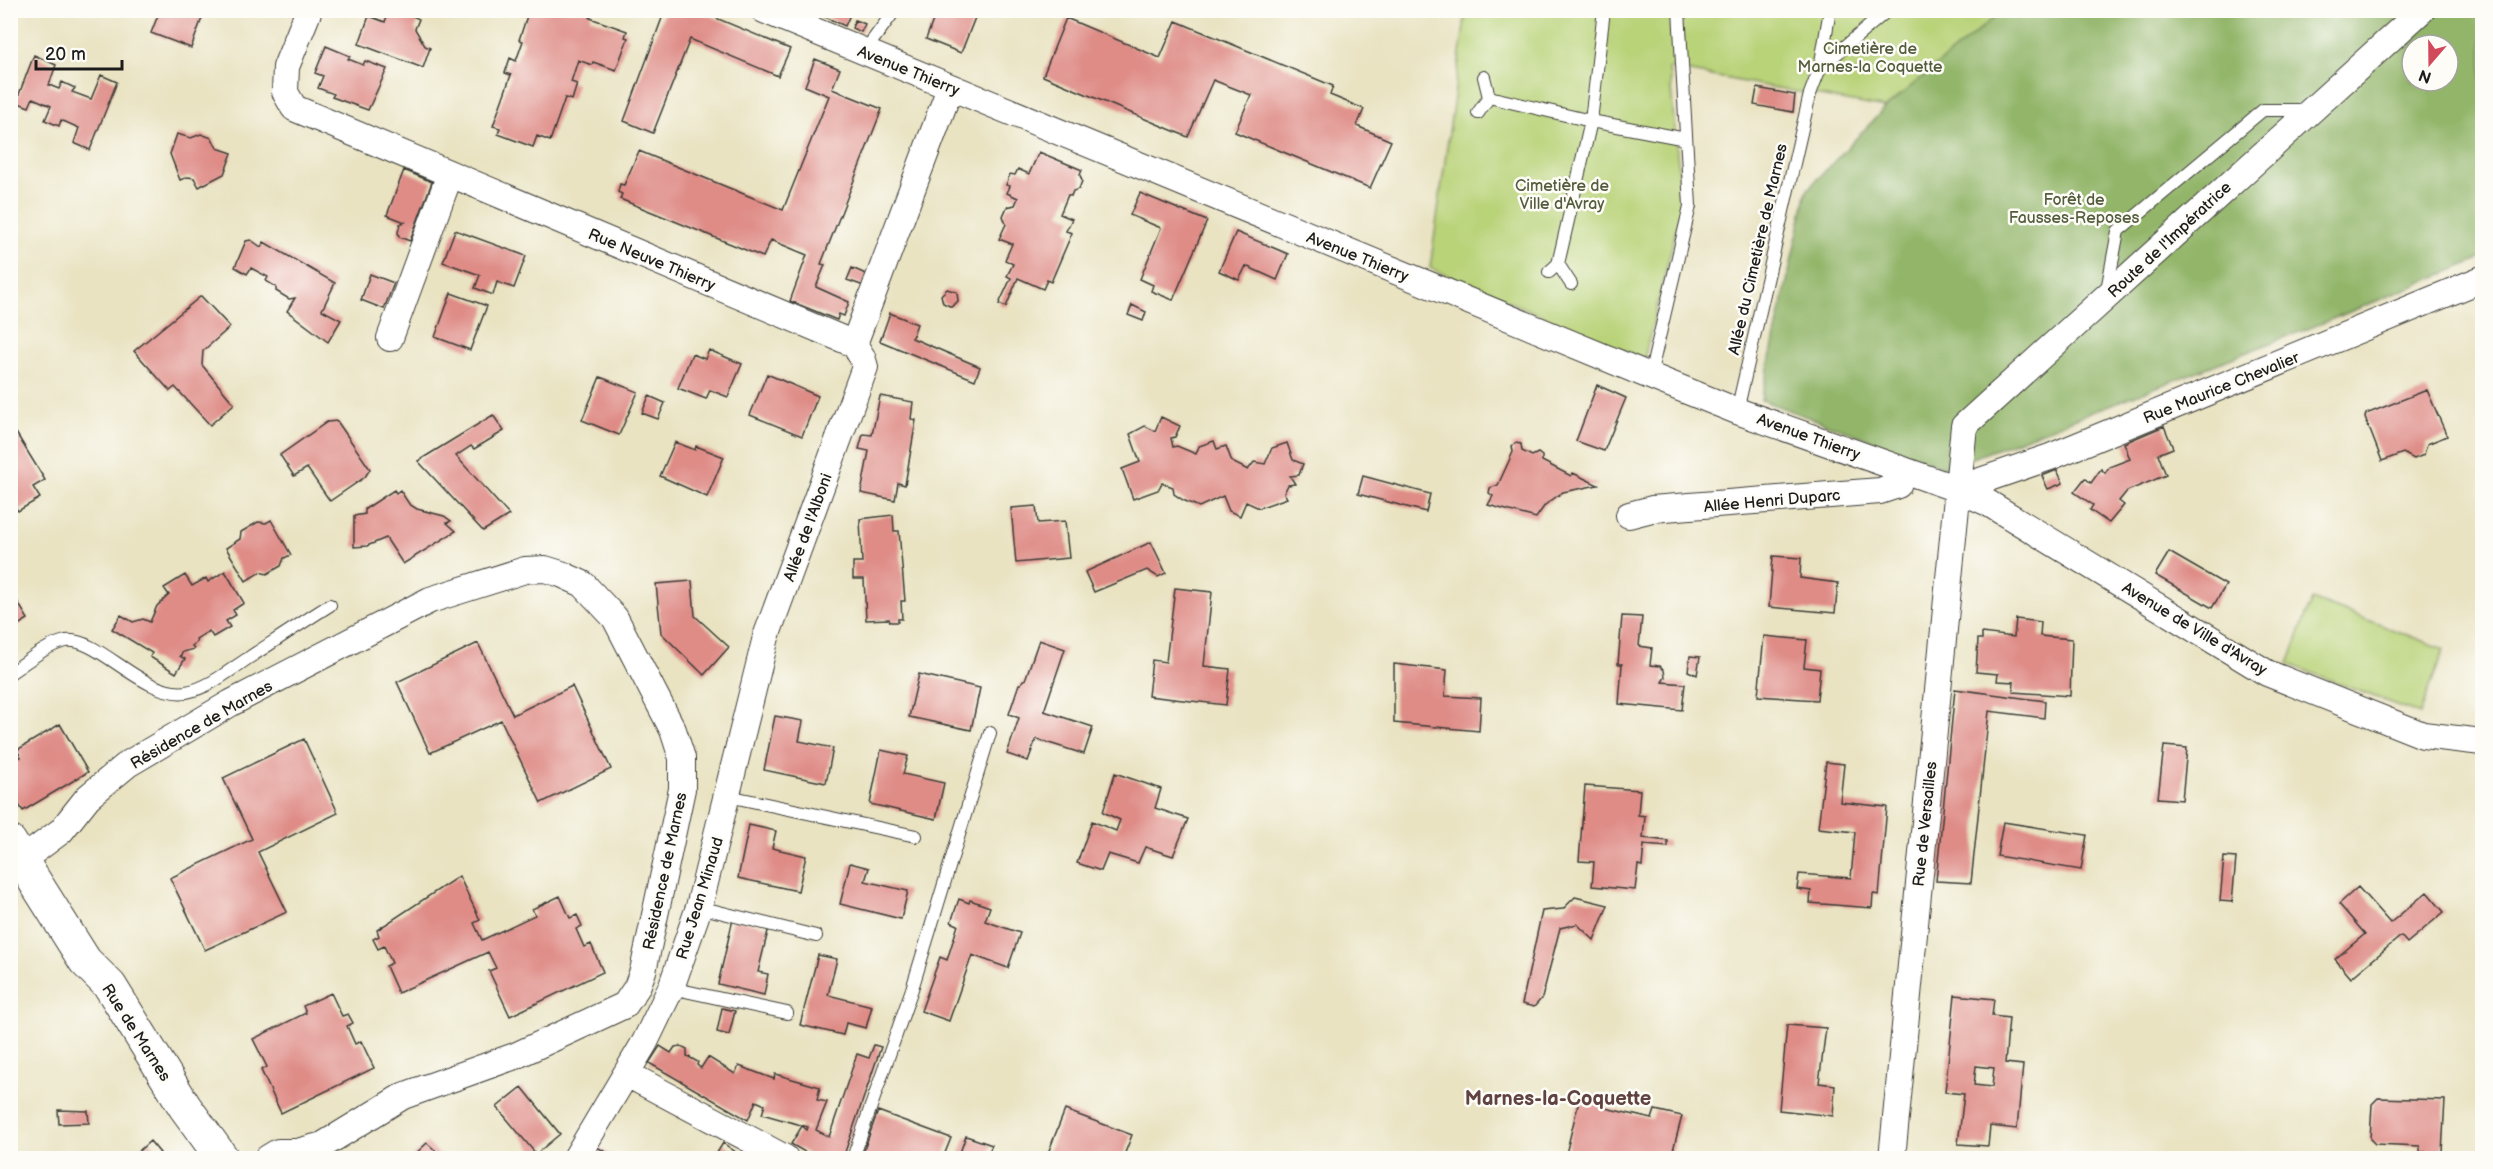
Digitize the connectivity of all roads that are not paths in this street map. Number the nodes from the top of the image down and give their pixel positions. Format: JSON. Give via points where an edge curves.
{"nodes":[{"id":1,"x":309,"y":10,"type":"edge"},
{"id":2,"x":764,"y":10,"type":"edge"},
{"id":3,"x":895,"y":10,"type":"edge"},
{"id":4,"x":1604,"y":10,"type":"edge"},
{"id":5,"x":1679,"y":10,"type":"edge"},
{"id":6,"x":1830,"y":10,"type":"edge"},
{"id":7,"x":1888,"y":10,"type":"edge"},
{"id":8,"x":2422,"y":10,"type":"edge"},
{"id":9,"x":864,"y":52,"type":"junction"},
{"id":10,"x":1820,"y":68,"type":"junction"},
{"id":11,"x":1484,"y":77,"type":"dead end"},
{"id":12,"x":950,"y":88,"type":"junction"},
{"id":13,"x":1489,"y":97,"type":"junction"},
{"id":14,"x":2312,"y":110,"type":"junction"},
{"id":15,"x":1478,"y":113,"type":"dead end"},
{"id":16,"x":1591,"y":121,"type":"junction"},
{"id":17,"x":1686,"y":139,"type":"junction"},
{"id":18,"x":450,"y":174,"type":"junction"},
{"id":19,"x":2482,"y":279,"type":"edge"},
{"id":20,"x":1571,"y":284,"type":"dead end"},
{"id":21,"x":2106,"y":297,"type":"junction"},
{"id":22,"x":390,"y":338,"type":"dead end"},
{"id":23,"x":854,"y":344,"type":"junction"},
{"id":24,"x":1650,"y":376,"type":"junction"},
{"id":25,"x":1737,"y":411,"type":"junction"},
{"id":26,"x":1904,"y":470,"type":"junction"},
{"id":27,"x":1957,"y":489,"type":"junction"},
{"id":28,"x":1629,"y":515,"type":"dead end"},
{"id":29,"x":330,"y":605,"type":"dead end"},
{"id":30,"x":10,"y":673,"type":"edge"},
{"id":31,"x":748,"y":714,"type":"joint"},
{"id":32,"x":990,"y":733,"type":"dead end"},
{"id":33,"x":2482,"y":742,"type":"edge"},
{"id":34,"x":728,"y":796,"type":"junction"},
{"id":35,"x":916,"y":836,"type":"dead end"},
{"id":36,"x":16,"y":851,"type":"edge"},
{"id":37,"x":699,"y":907,"type":"junction"},
{"id":38,"x":816,"y":936,"type":"dead end"},
{"id":39,"x":671,"y":988,"type":"junction"},
{"id":40,"x":787,"y":1013,"type":"dead end"},
{"id":41,"x":627,"y":1074,"type":"junction"},
{"id":42,"x":177,"y":1111,"type":"junction"},
{"id":43,"x":198,"y":1158,"type":"edge"},
{"id":44,"x":222,"y":1158,"type":"edge"},
{"id":45,"x":268,"y":1158,"type":"edge"},
{"id":46,"x":576,"y":1158,"type":"edge"},
{"id":47,"x":786,"y":1158,"type":"edge"},
{"id":48,"x":854,"y":1158,"type":"edge"},
{"id":49,"x":1892,"y":1158,"type":"edge"}],
"edges":[{"from":1,"to":18,"type":"street","name":"Rue Neuve Thierry","via":[[286,67],[285,92],[294,108]]},
{"from":2,"to":9,"type":"street","name":"Avenue Thierry"},
{"from":3,"to":9,"type":"lane"},
{"from":4,"to":16,"type":"lane"},
{"from":5,"to":17,"type":"lane"},
{"from":6,"to":10,"type":"lane","name":"Allée du Cimetière de Marnes"},
{"from":7,"to":10,"type":"lane"},
{"from":8,"to":14,"type":"street","name":"Route de l'Impératrice"},
{"from":9,"to":12,"type":"street","name":"Avenue Thierry"},
{"from":10,"to":25,"type":"lane","name":"Allée du Cimetière de Marnes","via":[[1810,94]]},
{"from":11,"to":13,"type":"lane"},
{"from":12,"to":23,"type":"street"},
{"from":12,"to":24,"type":"street","name":"Avenue Thierry"},
{"from":13,"to":15,"type":"lane"},
{"from":13,"to":16,"type":"lane"},
{"from":14,"to":21,"type":"street","name":"Route de l'Impératrice"},
{"from":14,"to":21,"type":"lane","via":[[2264,110],[2118,231]]},
{"from":16,"to":17,"type":"lane"},
{"from":16,"to":20,"type":"lane","via":[[1553,268]]},
{"from":17,"to":24,"type":"lane","via":[[1690,206]]},
{"from":18,"to":22,"type":"street"},
{"from":18,"to":23,"type":"street","name":"Rue Neuve Thierry"},
{"from":19,"to":27,"type":"street","name":"Rue Maurice Chevalier","via":[[2050,457]]},
{"from":21,"to":27,"type":"street","name":"Route de l'Impératrice","via":[[1964,426]]},
{"from":23,"to":31,"type":"street","name":"Allée de l'Alboni","via":[[865,367],[766,637]]},
{"from":24,"to":25,"type":"street","name":"Avenue Thierry"},
{"from":25,"to":26,"type":"street","name":"Avenue Thierry"},
{"from":26,"to":27,"type":"street","name":"Avenue Thierry"},
{"from":26,"to":28,"type":"street","name":"Allée Henri Duparc","via":[[1899,485],[1880,491],[1652,509]]},
{"from":27,"to":33,"type":"street","name":"Avenue de Ville d'Avray","via":[[1988,503],[2267,673],[2423,735]]},
{"from":27,"to":49,"type":"street","name":"Rue de Versailles"},
{"from":29,"to":30,"type":"lane","name":"Résidence de Marnes","via":[[211,683],[185,692],[145,682],[84,644],[68,641],[49,647]]},
{"from":31,"to":34,"type":"street","name":"Rue Jean Minaud"},
{"from":32,"to":48,"type":"lane","via":[[912,989]]},
{"from":34,"to":35,"type":"lane"},
{"from":34,"to":37,"type":"street","name":"Rue Jean Minaud"},
{"from":36,"to":42,"type":"main road","name":"Rue de Marnes","via":[[85,961],[97,996]]},
{"from":36,"to":45,"type":"street","name":"Résidence de Marnes","via":[[61,831],[88,797],[128,765],[231,703],[430,600],[525,570],[545,569],[584,584],[615,618],[673,730],[682,758],[682,789],[637,987],[625,1005],[515,1056],[403,1096],[323,1145],[278,1152]]},
{"from":37,"to":38,"type":"lane"},
{"from":37,"to":39,"type":"street","name":"Rue Jean Minaud"},
{"from":39,"to":40,"type":"lane"},
{"from":39,"to":41,"type":"street","name":"Rue Jean Minaud"},
{"from":41,"to":46,"type":"street","name":"Rue Jean Minaud"},
{"from":41,"to":47,"type":"street"},
{"from":42,"to":43,"type":"main road"},
{"from":42,"to":44,"type":"main road"}]}
